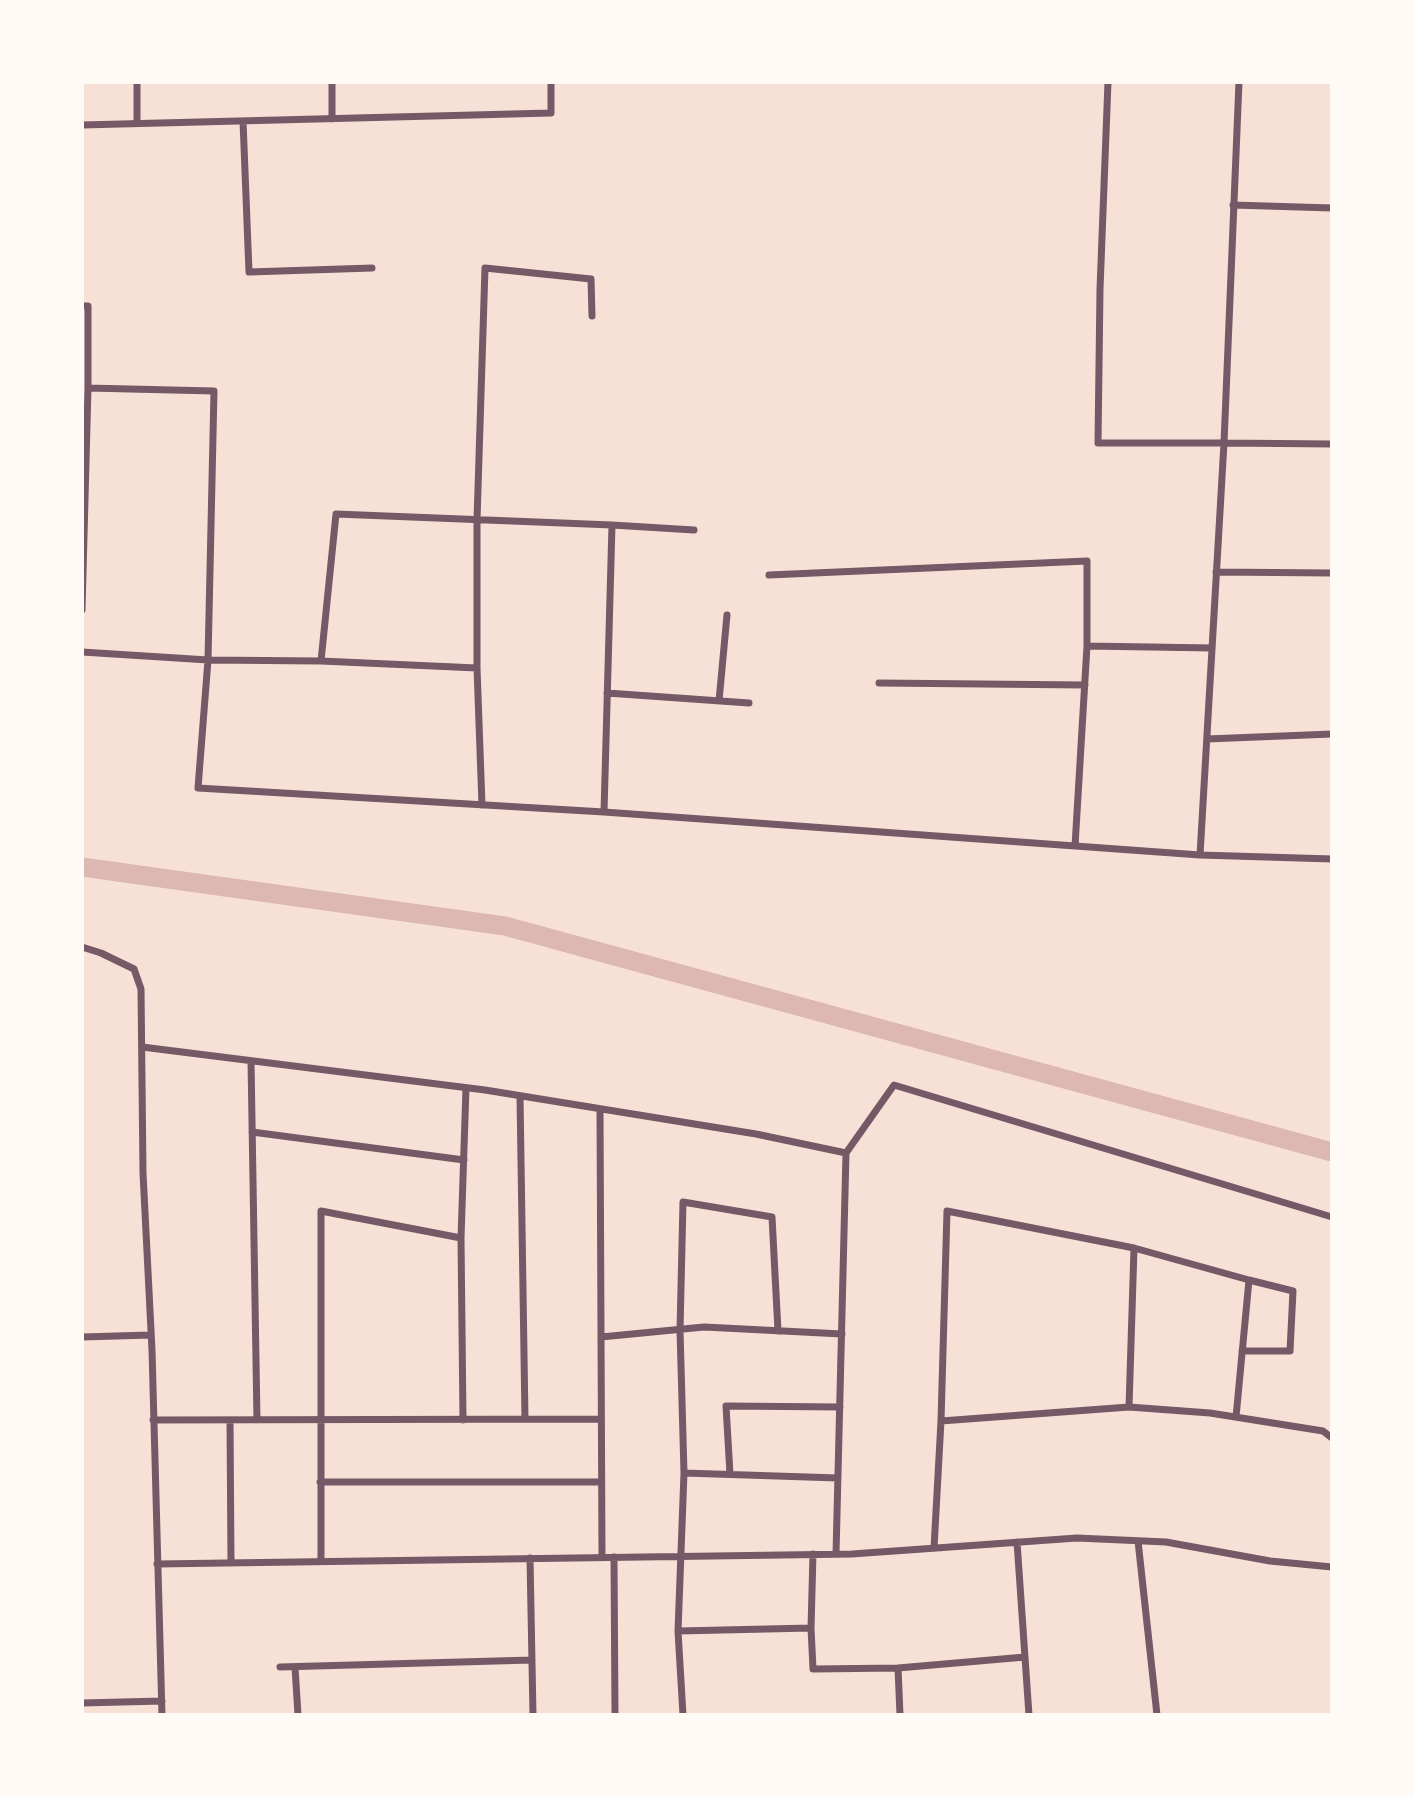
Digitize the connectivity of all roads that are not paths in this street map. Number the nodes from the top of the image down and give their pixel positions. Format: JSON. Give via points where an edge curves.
{"nodes":[{"id":1,"x":137,"y":82,"type":"edge"},
{"id":2,"x":332,"y":82,"type":"edge"},
{"id":3,"x":551,"y":82,"type":"edge"},
{"id":4,"x":1108,"y":82,"type":"edge"},
{"id":5,"x":1238,"y":82,"type":"edge"},
{"id":6,"x":332,"y":119,"type":"junction"},
{"id":7,"x":243,"y":121,"type":"junction"},
{"id":8,"x":136,"y":124,"type":"junction"},
{"id":9,"x":82,"y":125,"type":"edge"},
{"id":10,"x":1234,"y":205,"type":"junction"},
{"id":11,"x":1332,"y":208,"type":"edge"},
{"id":12,"x":372,"y":268,"type":"dead end"},
{"id":13,"x":82,"y":306,"type":"edge"},
{"id":14,"x":592,"y":316,"type":"dead end"},
{"id":15,"x":88,"y":388,"type":"junction"},
{"id":16,"x":1224,"y":443,"type":"junction"},
{"id":17,"x":1332,"y":444,"type":"edge"},
{"id":18,"x":477,"y":520,"type":"junction"},
{"id":19,"x":612,"y":525,"type":"junction"},
{"id":20,"x":694,"y":530,"type":"dead end"},
{"id":21,"x":83,"y":532,"type":"edge"},
{"id":22,"x":1216,"y":572,"type":"junction"},
{"id":23,"x":1332,"y":573,"type":"edge"},
{"id":24,"x":769,"y":575,"type":"dead end"},
{"id":25,"x":82,"y":610,"type":"edge"},
{"id":26,"x":727,"y":615,"type":"dead end"},
{"id":27,"x":1087,"y":646,"type":"junction"},
{"id":28,"x":1212,"y":648,"type":"junction"},
{"id":29,"x":82,"y":652,"type":"edge"},
{"id":30,"x":208,"y":660,"type":"junction"},
{"id":31,"x":321,"y":662,"type":"junction"},
{"id":32,"x":477,"y":668,"type":"junction"},
{"id":33,"x":879,"y":683,"type":"dead end"},
{"id":34,"x":1085,"y":685,"type":"junction"},
{"id":35,"x":607,"y":693,"type":"junction"},
{"id":36,"x":719,"y":701,"type":"junction"},
{"id":37,"x":749,"y":703,"type":"dead end"},
{"id":38,"x":1332,"y":734,"type":"edge"},
{"id":39,"x":1207,"y":739,"type":"junction"},
{"id":40,"x":482,"y":805,"type":"junction"},
{"id":41,"x":604,"y":813,"type":"junction"},
{"id":42,"x":1075,"y":846,"type":"junction"},
{"id":43,"x":1200,"y":855,"type":"junction"},
{"id":44,"x":1332,"y":859,"type":"edge"},
{"id":45,"x":82,"y":947,"type":"edge"},
{"id":46,"x":142,"y":1047,"type":"junction"},
{"id":47,"x":251,"y":1060,"type":"junction"},
{"id":48,"x":466,"y":1087,"type":"junction"},
{"id":49,"x":520,"y":1096,"type":"junction"},
{"id":50,"x":600,"y":1109,"type":"junction"},
{"id":51,"x":252,"y":1132,"type":"junction"},
{"id":52,"x":846,"y":1153,"type":"junction"},
{"id":53,"x":464,"y":1160,"type":"junction"},
{"id":54,"x":1332,"y":1217,"type":"edge"},
{"id":55,"x":461,"y":1238,"type":"junction"},
{"id":56,"x":1133,"y":1248,"type":"junction"},
{"id":57,"x":1249,"y":1280,"type":"junction"},
{"id":58,"x":680,"y":1330,"type":"junction"},
{"id":59,"x":778,"y":1331,"type":"junction"},
{"id":60,"x":842,"y":1334,"type":"junction"},
{"id":61,"x":151,"y":1335,"type":"junction"},
{"id":62,"x":82,"y":1336,"type":"edge"},
{"id":63,"x":601,"y":1337,"type":"junction"},
{"id":64,"x":1242,"y":1350,"type":"junction"},
{"id":65,"x":840,"y":1407,"type":"junction"},
{"id":66,"x":1129,"y":1407,"type":"junction"},
{"id":67,"x":1236,"y":1417,"type":"junction"},
{"id":68,"x":525,"y":1419,"type":"junction"},
{"id":69,"x":601,"y":1419,"type":"junction"},
{"id":70,"x":153,"y":1420,"type":"junction"},
{"id":71,"x":230,"y":1420,"type":"junction"},
{"id":72,"x":257,"y":1420,"type":"junction"},
{"id":73,"x":320,"y":1420,"type":"junction"},
{"id":74,"x":463,"y":1420,"type":"junction"},
{"id":75,"x":940,"y":1420,"type":"junction"},
{"id":76,"x":1332,"y":1438,"type":"edge"},
{"id":77,"x":684,"y":1473,"type":"junction"},
{"id":78,"x":730,"y":1474,"type":"junction"},
{"id":79,"x":838,"y":1478,"type":"junction"},
{"id":80,"x":320,"y":1482,"type":"junction"},
{"id":81,"x":601,"y":1482,"type":"junction"},
{"id":82,"x":1138,"y":1541,"type":"junction"},
{"id":83,"x":1017,"y":1542,"type":"junction"},
{"id":84,"x":934,"y":1548,"type":"junction"},
{"id":85,"x":836,"y":1554,"type":"junction"},
{"id":86,"x":813,"y":1555,"type":"junction"},
{"id":87,"x":680,"y":1556,"type":"junction"},
{"id":88,"x":602,"y":1557,"type":"junction"},
{"id":89,"x":614,"y":1557,"type":"junction"},
{"id":90,"x":530,"y":1558,"type":"junction"},
{"id":91,"x":321,"y":1561,"type":"junction"},
{"id":92,"x":231,"y":1563,"type":"junction"},
{"id":93,"x":157,"y":1564,"type":"junction"},
{"id":94,"x":1332,"y":1567,"type":"edge"},
{"id":95,"x":811,"y":1628,"type":"junction"},
{"id":96,"x":678,"y":1631,"type":"junction"},
{"id":97,"x":1025,"y":1657,"type":"junction"},
{"id":98,"x":532,"y":1660,"type":"junction"},
{"id":99,"x":280,"y":1667,"type":"dead end"},
{"id":100,"x":295,"y":1667,"type":"junction"},
{"id":101,"x":898,"y":1668,"type":"junction"},
{"id":102,"x":162,"y":1701,"type":"junction"},
{"id":103,"x":82,"y":1703,"type":"edge"},
{"id":104,"x":162,"y":1715,"type":"edge"},
{"id":105,"x":298,"y":1715,"type":"edge"},
{"id":106,"x":533,"y":1715,"type":"edge"},
{"id":107,"x":615,"y":1715,"type":"edge"},
{"id":108,"x":683,"y":1715,"type":"edge"},
{"id":109,"x":900,"y":1715,"type":"edge"},
{"id":110,"x":1029,"y":1715,"type":"edge"},
{"id":111,"x":1157,"y":1715,"type":"edge"}],
"edges":[{"from":1,"to":8,"type":"street"},
{"from":2,"to":6,"type":"street"},
{"from":3,"to":6,"type":"street","via":[[551,113]]},
{"from":4,"to":16,"type":"street","via":[[1098,443]]},
{"from":5,"to":10,"type":"street"},
{"from":6,"to":7,"type":"street"},
{"from":7,"to":8,"type":"street"},
{"from":7,"to":12,"type":"street","via":[[249,272]]},
{"from":8,"to":9,"type":"street"},
{"from":10,"to":11,"type":"street"},
{"from":10,"to":16,"type":"street"},
{"from":13,"to":15,"type":"street","via":[[88,306]]},
{"from":14,"to":18,"type":"street","via":[[591,279],[485,268]]},
{"from":15,"to":21,"type":"street"},
{"from":15,"to":30,"type":"street","via":[[214,391]]},
{"from":16,"to":17,"type":"street"},
{"from":16,"to":22,"type":"street"},
{"from":18,"to":19,"type":"street"},
{"from":18,"to":31,"type":"street","via":[[336,514]]},
{"from":18,"to":32,"type":"street"},
{"from":19,"to":20,"type":"street"},
{"from":19,"to":35,"type":"street"},
{"from":21,"to":25,"type":"street"},
{"from":22,"to":23,"type":"street"},
{"from":22,"to":28,"type":"street"},
{"from":24,"to":27,"type":"street","via":[[1087,561]]},
{"from":26,"to":36,"type":"street"},
{"from":27,"to":28,"type":"street"},
{"from":27,"to":34,"type":"street"},
{"from":28,"to":39,"type":"street"},
{"from":29,"to":30,"type":"street"},
{"from":30,"to":31,"type":"street"},
{"from":30,"to":40,"type":"street","via":[[198,788]]},
{"from":31,"to":32,"type":"street"},
{"from":32,"to":40,"type":"street"},
{"from":33,"to":34,"type":"street"},
{"from":34,"to":42,"type":"street"},
{"from":35,"to":36,"type":"street"},
{"from":35,"to":41,"type":"street"},
{"from":36,"to":37,"type":"street"},
{"from":38,"to":39,"type":"street"},
{"from":39,"to":43,"type":"street"},
{"from":40,"to":41,"type":"street"},
{"from":41,"to":42,"type":"street"},
{"from":42,"to":43,"type":"street"},
{"from":43,"to":44,"type":"street"},
{"from":45,"to":46,"type":"street","via":[[134,970],[141,989]]},
{"from":46,"to":47,"type":"street"},
{"from":46,"to":61,"type":"street"},
{"from":47,"to":48,"type":"street"},
{"from":47,"to":51,"type":"street"},
{"from":48,"to":49,"type":"street"},
{"from":48,"to":53,"type":"street"},
{"from":49,"to":50,"type":"street"},
{"from":49,"to":68,"type":"street"},
{"from":50,"to":52,"type":"street"},
{"from":50,"to":63,"type":"street"},
{"from":51,"to":53,"type":"street"},
{"from":51,"to":72,"type":"street"},
{"from":52,"to":54,"type":"street","via":[[894,1085]]},
{"from":52,"to":60,"type":"street"},
{"from":53,"to":55,"type":"street"},
{"from":55,"to":73,"type":"street","via":[[320,1211]]},
{"from":55,"to":74,"type":"street"},
{"from":56,"to":57,"type":"street"},
{"from":56,"to":66,"type":"street"},
{"from":56,"to":75,"type":"street","via":[[947,1211]]},
{"from":57,"to":64,"type":"street"},
{"from":57,"to":64,"type":"street","via":[[1293,1292],[1290,1351]]},
{"from":58,"to":59,"type":"street"},
{"from":58,"to":59,"type":"street","via":[[682,1202],[772,1217]]},
{"from":58,"to":63,"type":"street"},
{"from":58,"to":77,"type":"street"},
{"from":59,"to":60,"type":"street"},
{"from":60,"to":65,"type":"street"},
{"from":61,"to":62,"type":"street"},
{"from":61,"to":70,"type":"street"},
{"from":63,"to":69,"type":"street"},
{"from":64,"to":67,"type":"street"},
{"from":65,"to":78,"type":"street","via":[[726,1406]]},
{"from":65,"to":79,"type":"street"},
{"from":66,"to":67,"type":"street"},
{"from":66,"to":75,"type":"street"},
{"from":67,"to":76,"type":"street","via":[[1324,1432]]},
{"from":68,"to":69,"type":"street"},
{"from":68,"to":74,"type":"street"},
{"from":69,"to":81,"type":"street"},
{"from":70,"to":71,"type":"street"},
{"from":70,"to":93,"type":"street"},
{"from":71,"to":72,"type":"street"},
{"from":71,"to":92,"type":"street"},
{"from":72,"to":73,"type":"street"},
{"from":73,"to":74,"type":"street"},
{"from":73,"to":80,"type":"street"},
{"from":75,"to":84,"type":"street"},
{"from":77,"to":78,"type":"street"},
{"from":77,"to":87,"type":"street"},
{"from":78,"to":79,"type":"street"},
{"from":79,"to":85,"type":"street"},
{"from":80,"to":81,"type":"street"},
{"from":80,"to":91,"type":"street"},
{"from":81,"to":88,"type":"street"},
{"from":82,"to":83,"type":"street","via":[[1077,1538]]},
{"from":82,"to":94,"type":"street"},
{"from":82,"to":111,"type":"street"},
{"from":83,"to":84,"type":"street"},
{"from":83,"to":97,"type":"street"},
{"from":84,"to":85,"type":"street"},
{"from":85,"to":86,"type":"street"},
{"from":86,"to":87,"type":"street"},
{"from":86,"to":95,"type":"street"},
{"from":87,"to":89,"type":"street"},
{"from":87,"to":96,"type":"street"},
{"from":88,"to":89,"type":"street"},
{"from":88,"to":90,"type":"street"},
{"from":89,"to":107,"type":"street"},
{"from":90,"to":91,"type":"street"},
{"from":90,"to":98,"type":"street"},
{"from":91,"to":92,"type":"street"},
{"from":92,"to":93,"type":"street"},
{"from":93,"to":102,"type":"street"},
{"from":95,"to":96,"type":"street"},
{"from":95,"to":101,"type":"street","via":[[813,1669]]},
{"from":96,"to":108,"type":"street"},
{"from":97,"to":101,"type":"street"},
{"from":97,"to":110,"type":"street"},
{"from":98,"to":100,"type":"street"},
{"from":98,"to":106,"type":"street"},
{"from":99,"to":100,"type":"street"},
{"from":100,"to":105,"type":"street"},
{"from":101,"to":109,"type":"street"},
{"from":102,"to":103,"type":"street"},
{"from":102,"to":104,"type":"street"}]}
